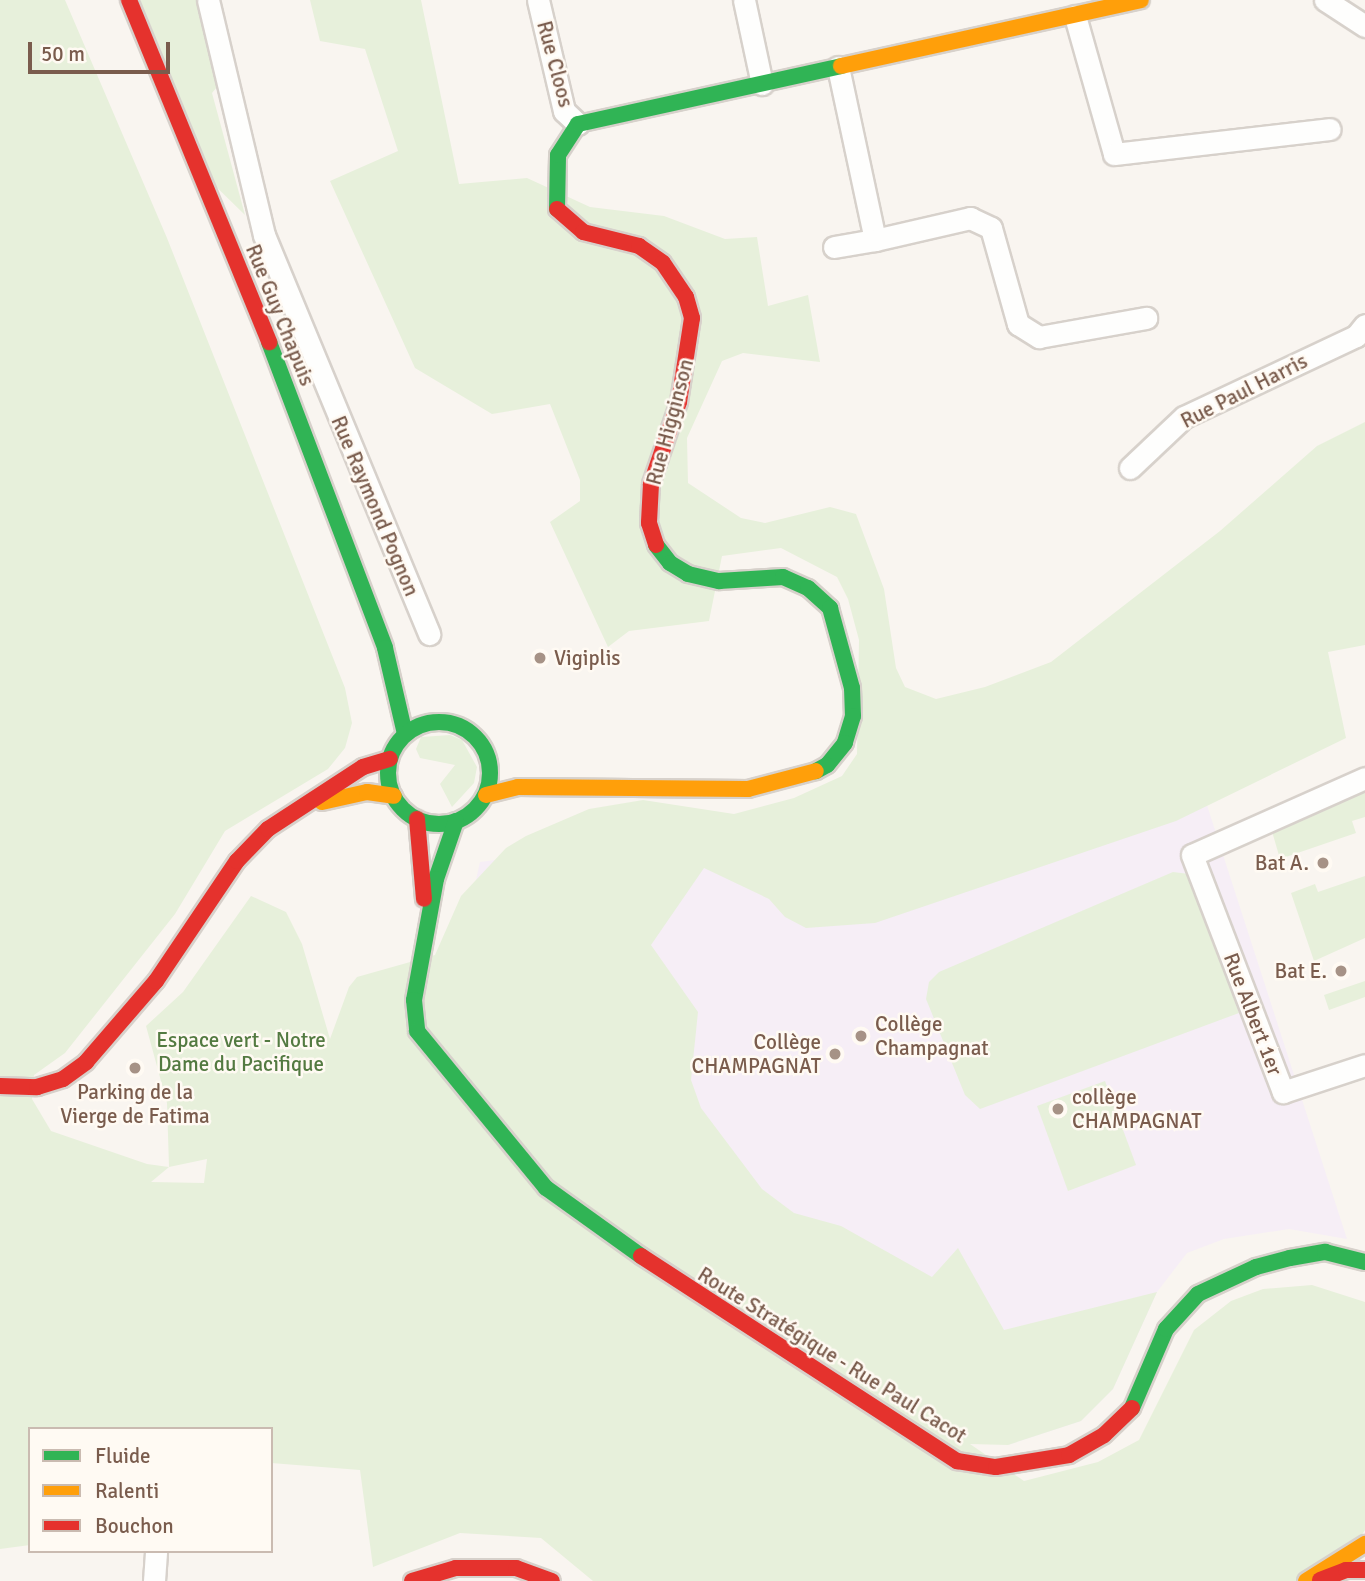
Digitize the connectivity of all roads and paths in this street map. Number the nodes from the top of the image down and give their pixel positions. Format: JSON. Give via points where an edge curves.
{"nodes":[{"id":1,"x":129,"y":0,"type":"edge"},
{"id":2,"x":208,"y":0,"type":"edge"},
{"id":3,"x":538,"y":0,"type":"edge"},
{"id":4,"x":744,"y":0,"type":"edge"},
{"id":5,"x":1325,"y":0,"type":"edge"},
{"id":6,"x":1128,"y":1,"type":"edge"},
{"id":7,"x":1075,"y":16,"type":"junction"},
{"id":8,"x":1365,"y":26,"type":"edge"},
{"id":9,"x":838,"y":67,"type":"junction"},
{"id":10,"x":762,"y":84,"type":"junction"},
{"id":11,"x":578,"y":124,"type":"junction"},
{"id":12,"x":1330,"y":129,"type":"dead end"},
{"id":13,"x":875,"y":240,"type":"junction"},
{"id":14,"x":834,"y":247,"type":"dead end"},
{"id":15,"x":1146,"y":318,"type":"dead end"},
{"id":16,"x":1365,"y":325,"type":"edge"},
{"id":17,"x":322,"y":377,"type":"junction"},
{"id":18,"x":289,"y":391,"type":"junction"},
{"id":19,"x":1130,"y":468,"type":"dead end"},
{"id":20,"x":429,"y":635,"type":"dead end"},
{"id":21,"x":385,"y":648,"type":"junction"},
{"id":22,"x":439,"y":721,"type":"junction"},
{"id":23,"x":405,"y":734,"type":"junction"},
{"id":24,"x":488,"y":757,"type":"junction"},
{"id":25,"x":390,"y":759,"type":"junction"},
{"id":26,"x":1365,"y":778,"type":"edge"},
{"id":27,"x":571,"y":786,"type":"junction"},
{"id":28,"x":486,"y":795,"type":"junction"},
{"id":29,"x":394,"y":796,"type":"junction"},
{"id":30,"x":301,"y":806,"type":"junction"},
{"id":31,"x":417,"y":819,"type":"junction"},
{"id":32,"x":456,"y":821,"type":"junction"},
{"id":33,"x":423,"y":944,"type":"junction"},
{"id":34,"x":1365,"y":1065,"type":"edge"},
{"id":35,"x":0,"y":1086,"type":"edge"},
{"id":36,"x":1365,"y":1262,"type":"edge"},
{"id":37,"x":1365,"y":1544,"type":"edge"},
{"id":38,"x":156,"y":1553,"type":"edge"},
{"id":39,"x":1365,"y":1570,"type":"edge"},
{"id":40,"x":516,"y":1574,"type":"edge"},
{"id":41,"x":154,"y":1581,"type":"edge"},
{"id":42,"x":412,"y":1581,"type":"edge"},
{"id":43,"x":552,"y":1581,"type":"edge"},
{"id":44,"x":1306,"y":1581,"type":"edge"},
{"id":45,"x":1317,"y":1581,"type":"edge"}],
"edges":[{"from":1,"to":18,"type":"street","name":"Rue Guy Chapuis"},
{"from":2,"to":17,"type":"street","name":"Rue Raymond Pognon","via":[[264,235]]},
{"from":3,"to":11,"type":"street","name":"Rue Cloos","via":[[564,111]]},
{"from":4,"to":10,"type":"street"},
{"from":5,"to":8,"type":"street"},
{"from":6,"to":7,"type":"street"},
{"from":7,"to":9,"type":"street"},
{"from":7,"to":12,"type":"street","via":[[1114,154]]},
{"from":9,"to":10,"type":"street"},
{"from":9,"to":13,"type":"street"},
{"from":10,"to":11,"type":"street"},
{"from":11,"to":27,"type":"street","name":"Rue Higginson","via":[[558,155],[555,207],[583,232],[639,246],[663,263],[686,297],[692,318],[679,402],[651,484],[649,523],[656,546],[670,563],[688,574],[719,581],[783,577],[808,588],[830,608],[852,688],[853,716],[845,743],[827,765],[803,777],[748,789],[652,791]]},
{"from":13,"to":14,"type":"street"},
{"from":13,"to":15,"type":"street","via":[[970,218],[991,228],[1018,324],[1039,337]]},
{"from":16,"to":19,"type":"street","name":"Rue Paul Harris","via":[[1356,336],[1184,417]]},
{"from":17,"to":18,"type":"street"},
{"from":17,"to":20,"type":"street","name":"Rue Raymond Pognon"},
{"from":18,"to":21,"type":"street","name":"Rue Guy Chapuis"},
{"from":21,"to":22,"type":"street","name":"Rue Guy Chapuis"},
{"from":21,"to":23,"type":"street","name":"Rue Guy Chapuis"},
{"from":22,"to":23,"type":"street"},
{"from":22,"to":24,"type":"street","via":[[470,731]]},
{"from":23,"to":25,"type":"street"},
{"from":24,"to":27,"type":"street","name":"Rue Higginson"},
{"from":24,"to":28,"type":"street"},
{"from":25,"to":29,"type":"street"},
{"from":25,"to":30,"type":"street","via":[[363,767]]},
{"from":26,"to":34,"type":"street","name":"Rue Albert 1er","via":[[1192,855],[1283,1092]]},
{"from":27,"to":28,"type":"street","name":"Rue Higginson","via":[[518,787]]},
{"from":28,"to":32,"type":"street"},
{"from":29,"to":30,"type":"street","via":[[367,792]]},
{"from":29,"to":31,"type":"street"},
{"from":30,"to":35,"type":"street","via":[[268,829],[237,861],[156,981],[86,1062],[50,1083]]},
{"from":31,"to":32,"type":"street"},
{"from":31,"to":33,"type":"street","name":"Route Stratégique - Rue Paul Cacot","via":[[424,885]]},
{"from":32,"to":33,"type":"street","name":"Route Stratégique - Rue Paul Cacot","via":[[436,880]]},
{"from":33,"to":36,"type":"street","name":"Route Stratégique - Rue Paul Cacot","via":[[414,1000],[417,1031],[546,1188],[673,1278],[957,1461],[996,1467],[1031,1464],[1069,1455],[1104,1435],[1132,1411],[1166,1329],[1198,1294],[1256,1267],[1290,1258],[1325,1252]]},
{"from":37,"to":44,"type":"street"},
{"from":38,"to":41,"type":"street"},
{"from":39,"to":45,"type":"street","via":[[1346,1570]]},
{"from":40,"to":42,"type":"street","via":[[456,1568]]},
{"from":40,"to":43,"type":"street"}]}
